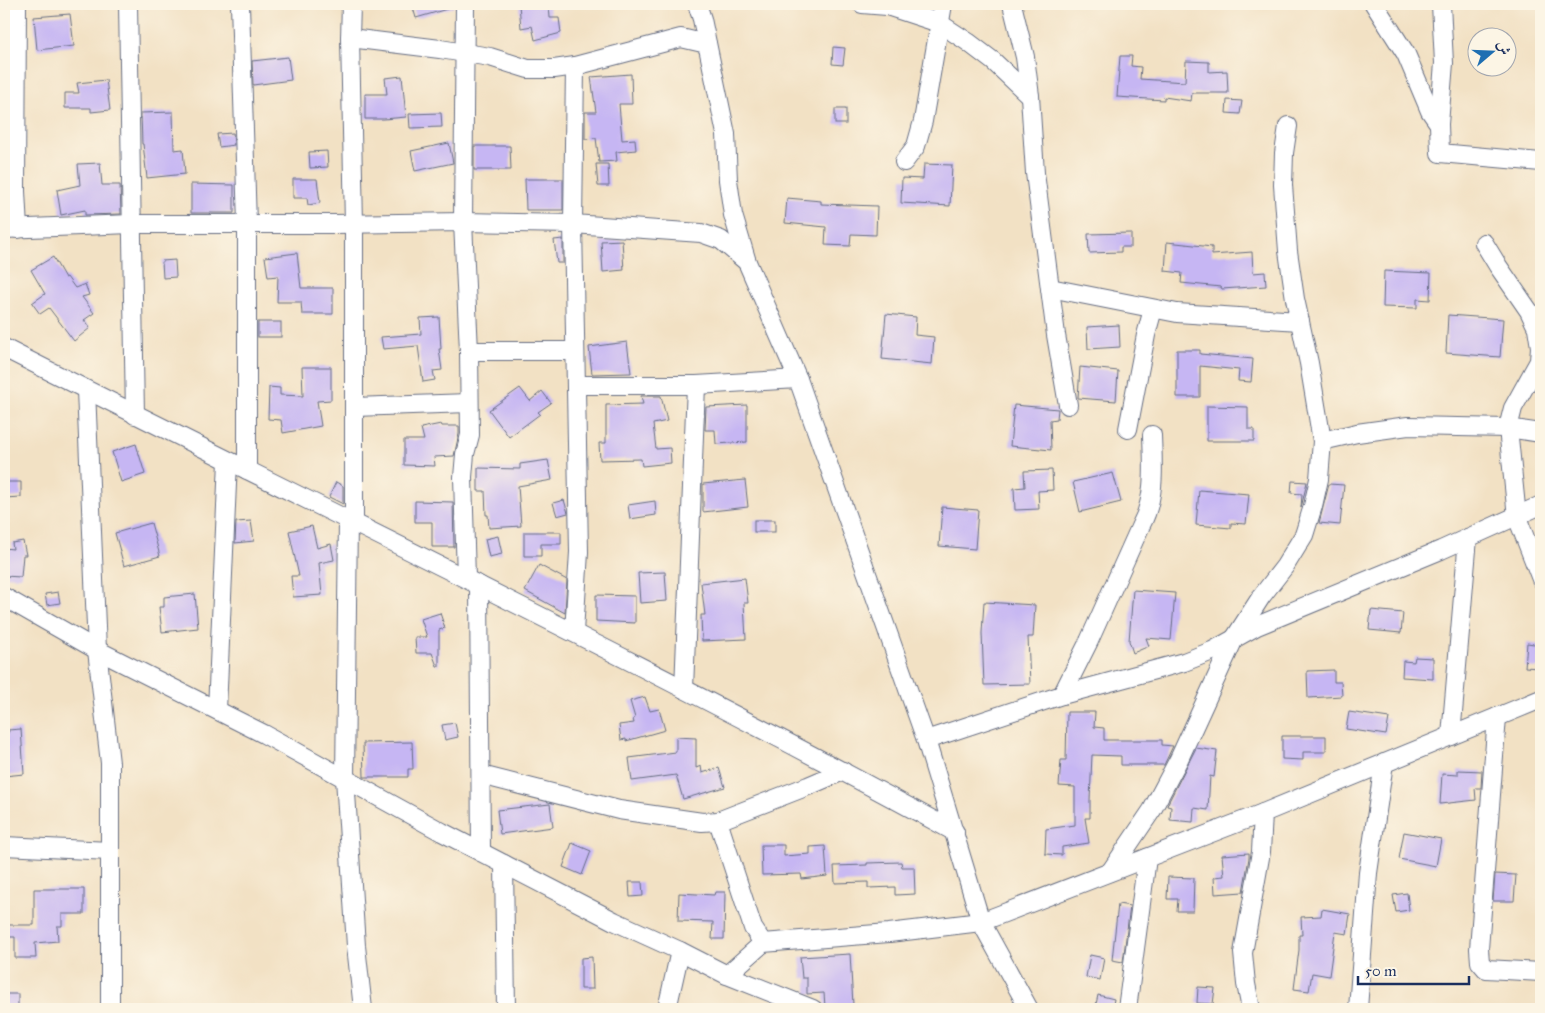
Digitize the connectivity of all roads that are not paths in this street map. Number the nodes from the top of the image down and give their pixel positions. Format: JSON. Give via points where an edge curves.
{"nodes":[{"id":1,"x":16,"y":4,"type":"edge"},
{"id":2,"x":128,"y":4,"type":"edge"},
{"id":3,"x":240,"y":4,"type":"edge"},
{"id":4,"x":351,"y":4,"type":"edge"},
{"id":5,"x":465,"y":4,"type":"edge"},
{"id":6,"x":697,"y":4,"type":"edge"},
{"id":7,"x":862,"y":4,"type":"edge"},
{"id":8,"x":943,"y":4,"type":"edge"},
{"id":9,"x":1012,"y":4,"type":"edge"},
{"id":10,"x":1374,"y":4,"type":"edge"},
{"id":11,"x":1441,"y":4,"type":"edge"},
{"id":12,"x":939,"y":22,"type":"junction"},
{"id":13,"x":350,"y":38,"type":"junction"},
{"id":14,"x":707,"y":44,"type":"junction"},
{"id":15,"x":465,"y":52,"type":"junction"},
{"id":16,"x":10,"y":66,"type":"edge"},
{"id":17,"x":575,"y":66,"type":"junction"},
{"id":18,"x":1030,"y":96,"type":"junction"},
{"id":19,"x":1439,"y":124,"type":"junction"},
{"id":20,"x":1288,"y":126,"type":"dead end"},
{"id":21,"x":904,"y":162,"type":"dead end"},
{"id":22,"x":1541,"y":162,"type":"edge"},
{"id":23,"x":463,"y":222,"type":"junction"},
{"id":24,"x":131,"y":224,"type":"junction"},
{"id":25,"x":247,"y":224,"type":"junction"},
{"id":26,"x":354,"y":224,"type":"junction"},
{"id":27,"x":573,"y":224,"type":"junction"},
{"id":28,"x":11,"y":229,"type":"edge"},
{"id":29,"x":1484,"y":243,"type":"dead end"},
{"id":30,"x":747,"y":262,"type":"junction"},
{"id":31,"x":1050,"y":288,"type":"junction"},
{"id":32,"x":1153,"y":309,"type":"junction"},
{"id":33,"x":1300,"y":320,"type":"junction"},
{"id":34,"x":4,"y":348,"type":"edge"},
{"id":35,"x":574,"y":351,"type":"junction"},
{"id":36,"x":469,"y":352,"type":"junction"},
{"id":37,"x":798,"y":379,"type":"junction"},
{"id":38,"x":576,"y":385,"type":"junction"},
{"id":39,"x":696,"y":385,"type":"junction"},
{"id":40,"x":86,"y":390,"type":"junction"},
{"id":41,"x":469,"y":403,"type":"junction"},
{"id":42,"x":1068,"y":405,"type":"dead end"},
{"id":43,"x":354,"y":407,"type":"junction"},
{"id":44,"x":135,"y":415,"type":"junction"},
{"id":45,"x":1508,"y":428,"type":"junction"},
{"id":46,"x":1128,"y":429,"type":"dead end"},
{"id":47,"x":1541,"y":433,"type":"edge"},
{"id":48,"x":1152,"y":435,"type":"dead end"},
{"id":49,"x":1322,"y":441,"type":"junction"},
{"id":50,"x":228,"y":461,"type":"junction"},
{"id":51,"x":247,"y":470,"type":"junction"},
{"id":52,"x":1541,"y":505,"type":"edge"},
{"id":53,"x":1517,"y":517,"type":"junction"},
{"id":54,"x":351,"y":521,"type":"junction"},
{"id":55,"x":1468,"y":538,"type":"junction"},
{"id":56,"x":1541,"y":579,"type":"edge"},
{"id":57,"x":473,"y":581,"type":"junction"},
{"id":58,"x":4,"y":597,"type":"edge"},
{"id":59,"x":574,"y":632,"type":"junction"},
{"id":60,"x":1234,"y":639,"type":"junction"},
{"id":61,"x":97,"y":650,"type":"junction"},
{"id":62,"x":684,"y":688,"type":"junction"},
{"id":63,"x":1062,"y":695,"type":"junction"},
{"id":64,"x":1541,"y":699,"type":"edge"},
{"id":65,"x":217,"y":710,"type":"junction"},
{"id":66,"x":1497,"y":717,"type":"junction"},
{"id":67,"x":1451,"y":736,"type":"junction"},
{"id":68,"x":926,"y":740,"type":"junction"},
{"id":69,"x":1384,"y":763,"type":"junction"},
{"id":70,"x":843,"y":771,"type":"junction"},
{"id":71,"x":481,"y":774,"type":"junction"},
{"id":72,"x":345,"y":778,"type":"junction"},
{"id":73,"x":1263,"y":813,"type":"junction"},
{"id":74,"x":718,"y":821,"type":"junction"},
{"id":75,"x":954,"y":832,"type":"junction"},
{"id":76,"x":4,"y":846,"type":"edge"},
{"id":77,"x":110,"y":851,"type":"junction"},
{"id":78,"x":482,"y":852,"type":"junction"},
{"id":79,"x":1147,"y":858,"type":"junction"},
{"id":80,"x":504,"y":864,"type":"junction"},
{"id":81,"x":1110,"y":872,"type":"junction"},
{"id":82,"x":981,"y":922,"type":"junction"},
{"id":83,"x":763,"y":943,"type":"junction"},
{"id":84,"x":680,"y":951,"type":"junction"},
{"id":85,"x":1541,"y":972,"type":"edge"},
{"id":86,"x":727,"y":975,"type":"junction"},
{"id":87,"x":807,"y":1008,"type":"edge"},
{"id":88,"x":110,"y":1009,"type":"edge"},
{"id":89,"x":363,"y":1009,"type":"edge"},
{"id":90,"x":506,"y":1009,"type":"edge"},
{"id":91,"x":667,"y":1009,"type":"edge"},
{"id":92,"x":1030,"y":1009,"type":"edge"},
{"id":93,"x":1127,"y":1009,"type":"edge"},
{"id":94,"x":1251,"y":1009,"type":"edge"},
{"id":95,"x":1358,"y":1009,"type":"edge"}],
"edges":[{"from":1,"to":16,"type":"street"},
{"from":2,"to":24,"type":"street"},
{"from":3,"to":25,"type":"street"},
{"from":4,"to":13,"type":"street"},
{"from":5,"to":15,"type":"street"},
{"from":6,"to":14,"type":"street"},
{"from":7,"to":12,"type":"street","via":[[887,6]]},
{"from":8,"to":12,"type":"street"},
{"from":9,"to":18,"type":"street","via":[[1025,57]]},
{"from":10,"to":19,"type":"street","via":[[1406,54],[1430,111]]},
{"from":11,"to":19,"type":"street","via":[[1444,63]]},
{"from":12,"to":18,"type":"street","via":[[992,61]]},
{"from":12,"to":21,"type":"street","via":[[923,121],[916,146]]},
{"from":13,"to":15,"type":"street"},
{"from":13,"to":26,"type":"street"},
{"from":14,"to":17,"type":"street","via":[[682,38]]},
{"from":14,"to":30,"type":"street","via":[[726,134],[733,215]]},
{"from":15,"to":17,"type":"street","via":[[528,70]]},
{"from":15,"to":23,"type":"street"},
{"from":16,"to":28,"type":"street","via":[[16,191]]},
{"from":17,"to":27,"type":"street"},
{"from":18,"to":31,"type":"street","via":[[1035,173]]},
{"from":19,"to":22,"type":"street","via":[[1440,153]]},
{"from":20,"to":33,"type":"street","via":[[1283,185],[1288,251]]},
{"from":23,"to":26,"type":"street"},
{"from":23,"to":27,"type":"street"},
{"from":23,"to":36,"type":"street"},
{"from":24,"to":25,"type":"street"},
{"from":24,"to":28,"type":"street"},
{"from":24,"to":44,"type":"street"},
{"from":25,"to":26,"type":"street"},
{"from":25,"to":51,"type":"street"},
{"from":26,"to":43,"type":"street"},
{"from":27,"to":30,"type":"street","via":[[701,233],[721,240]]},
{"from":27,"to":35,"type":"street"},
{"from":29,"to":45,"type":"street","via":[[1529,311],[1537,328],[1540,347],[1538,361],[1513,408]]},
{"from":30,"to":37,"type":"street"},
{"from":31,"to":32,"type":"street"},
{"from":31,"to":42,"type":"street"},
{"from":32,"to":33,"type":"street"},
{"from":32,"to":46,"type":"street"},
{"from":33,"to":49,"type":"street"},
{"from":34,"to":40,"type":"street"},
{"from":35,"to":36,"type":"street"},
{"from":35,"to":38,"type":"street"},
{"from":36,"to":41,"type":"street"},
{"from":37,"to":39,"type":"street"},
{"from":37,"to":68,"type":"street"},
{"from":38,"to":39,"type":"street"},
{"from":38,"to":59,"type":"street","via":[[579,552]]},
{"from":39,"to":62,"type":"street"},
{"from":40,"to":44,"type":"street"},
{"from":40,"to":61,"type":"street"},
{"from":41,"to":43,"type":"street"},
{"from":41,"to":57,"type":"street","via":[[470,435],[463,477]]},
{"from":43,"to":54,"type":"street"},
{"from":44,"to":50,"type":"street"},
{"from":45,"to":47,"type":"street"},
{"from":45,"to":49,"type":"street","via":[[1408,426]]},
{"from":45,"to":53,"type":"street"},
{"from":48,"to":63,"type":"street","via":[[1148,512]]},
{"from":49,"to":60,"type":"street","via":[[1314,506],[1304,535]]},
{"from":50,"to":51,"type":"street"},
{"from":50,"to":65,"type":"street"},
{"from":51,"to":54,"type":"street"},
{"from":52,"to":53,"type":"street"},
{"from":53,"to":55,"type":"street"},
{"from":53,"to":56,"type":"street"},
{"from":54,"to":57,"type":"street"},
{"from":54,"to":72,"type":"street"},
{"from":55,"to":60,"type":"street","via":[[1257,626]]},
{"from":55,"to":67,"type":"street"},
{"from":57,"to":59,"type":"street"},
{"from":57,"to":71,"type":"street"},
{"from":58,"to":61,"type":"street"},
{"from":59,"to":62,"type":"street"},
{"from":60,"to":63,"type":"street","via":[[1184,662]]},
{"from":60,"to":81,"type":"street","via":[[1179,760],[1152,810]]},
{"from":61,"to":65,"type":"street"},
{"from":61,"to":77,"type":"street","via":[[110,764]]},
{"from":62,"to":70,"type":"street"},
{"from":63,"to":68,"type":"street"},
{"from":64,"to":66,"type":"street"},
{"from":65,"to":72,"type":"street"},
{"from":66,"to":67,"type":"street"},
{"from":66,"to":85,"type":"street","via":[[1478,949],[1480,962],[1486,969]]},
{"from":67,"to":69,"type":"street"},
{"from":68,"to":75,"type":"street"},
{"from":69,"to":73,"type":"street"},
{"from":69,"to":95,"type":"street","via":[[1368,873]]},
{"from":70,"to":74,"type":"street"},
{"from":70,"to":75,"type":"street"},
{"from":71,"to":74,"type":"street","via":[[619,810],[702,822]]},
{"from":71,"to":78,"type":"street"},
{"from":72,"to":78,"type":"street"},
{"from":72,"to":89,"type":"street"},
{"from":73,"to":79,"type":"street"},
{"from":73,"to":94,"type":"street","via":[[1260,852],[1243,953]]},
{"from":74,"to":83,"type":"street","via":[[753,928]]},
{"from":75,"to":82,"type":"street"},
{"from":76,"to":77,"type":"street"},
{"from":77,"to":88,"type":"street"},
{"from":78,"to":80,"type":"street"},
{"from":79,"to":81,"type":"street"},
{"from":79,"to":93,"type":"street"},
{"from":80,"to":84,"type":"street"},
{"from":80,"to":90,"type":"street"},
{"from":81,"to":82,"type":"street"},
{"from":82,"to":83,"type":"street"},
{"from":82,"to":92,"type":"street"},
{"from":83,"to":86,"type":"street"},
{"from":84,"to":86,"type":"street"},
{"from":84,"to":91,"type":"street"},
{"from":86,"to":87,"type":"street"}]}
